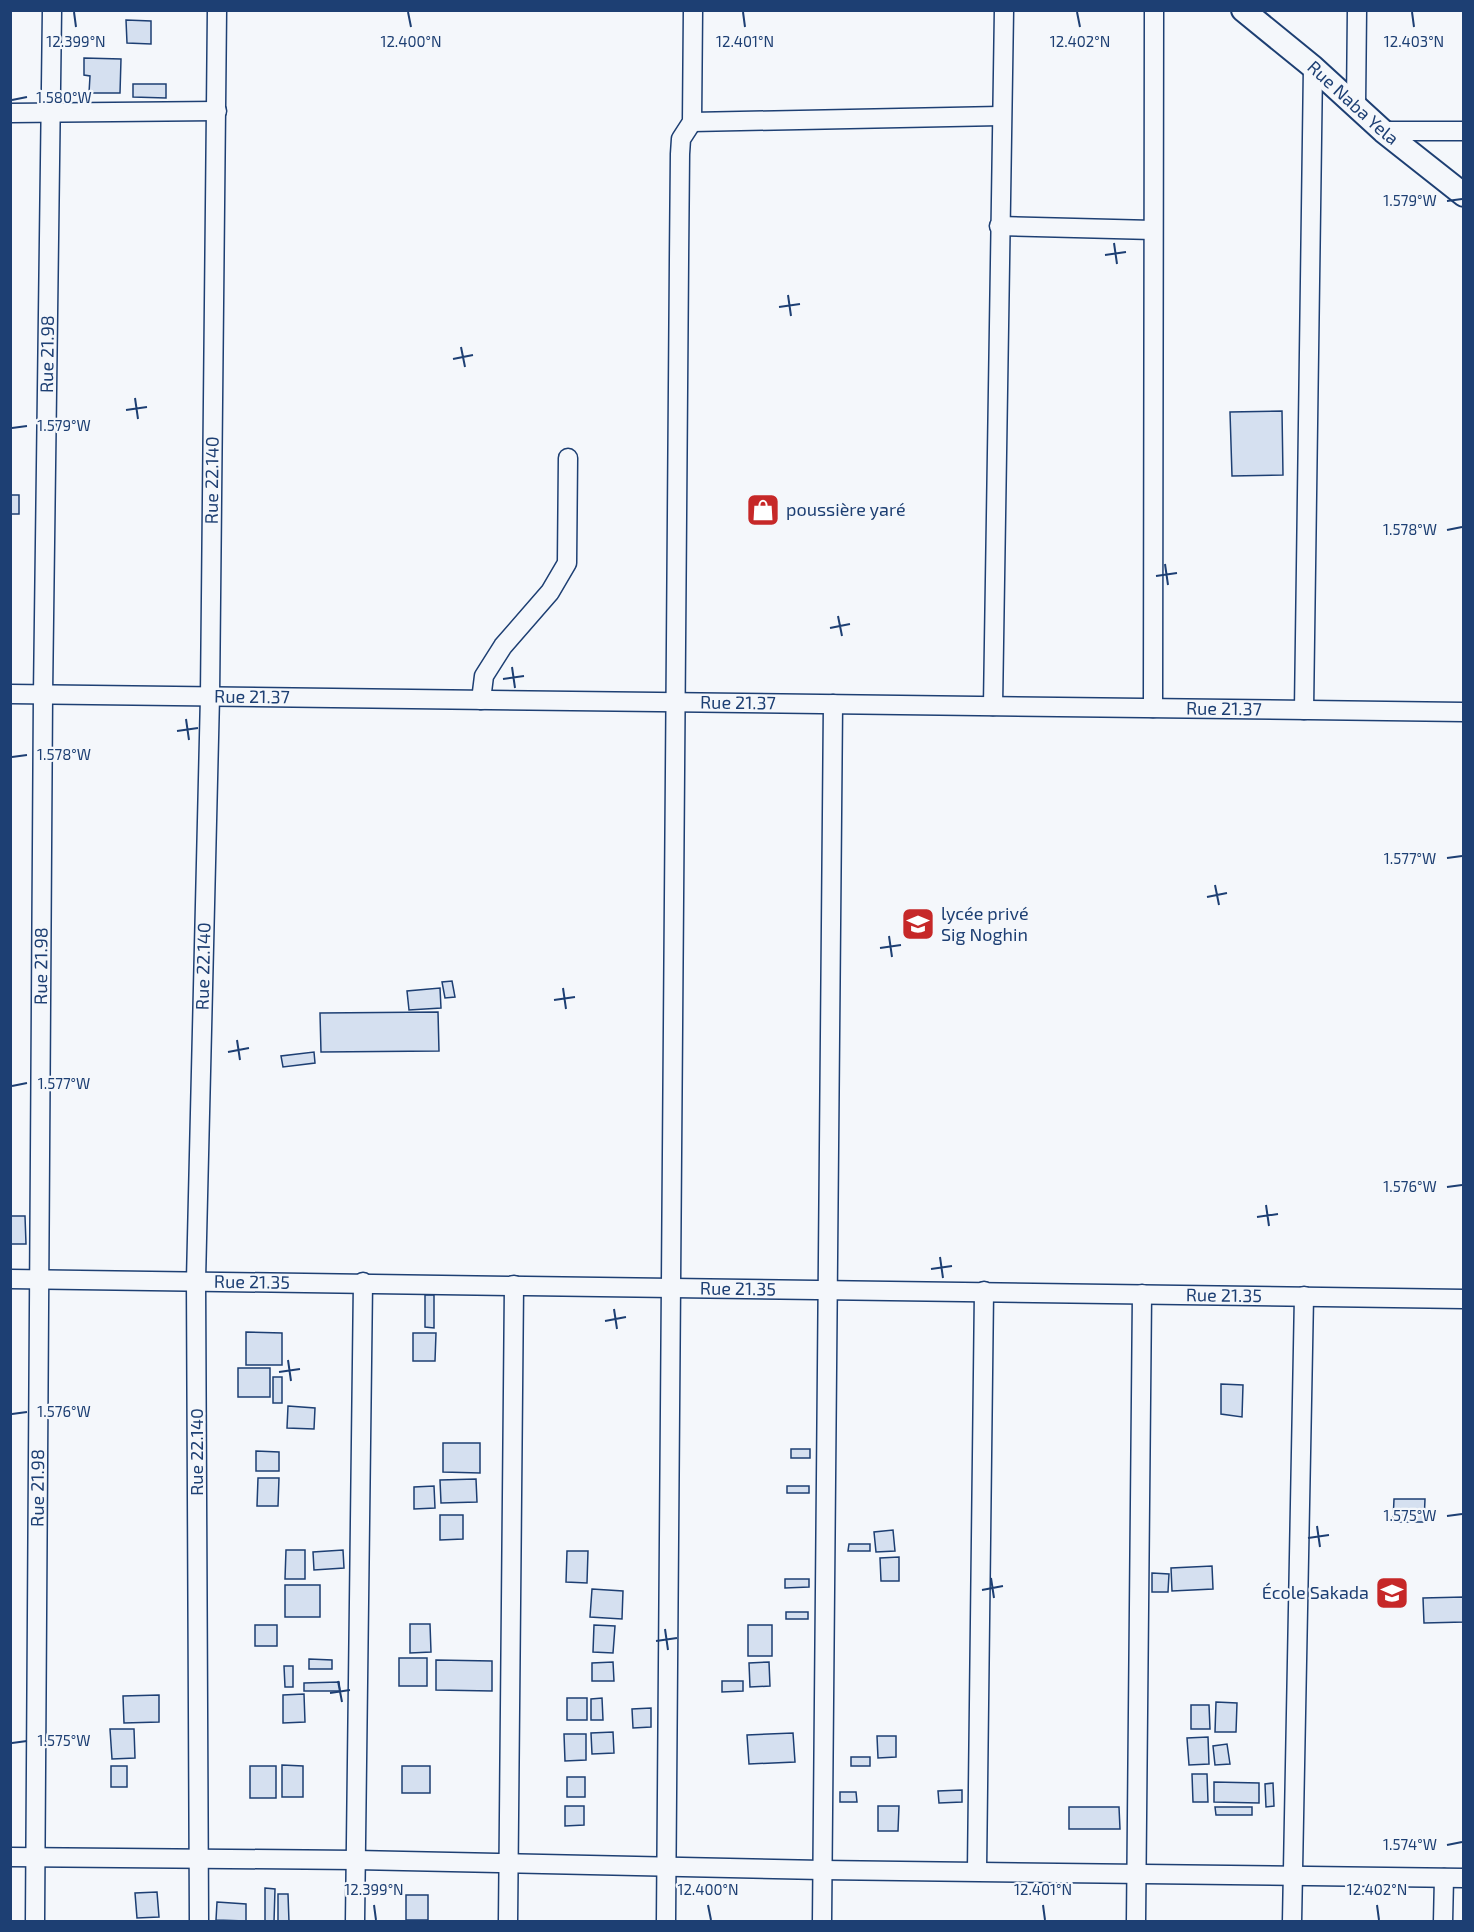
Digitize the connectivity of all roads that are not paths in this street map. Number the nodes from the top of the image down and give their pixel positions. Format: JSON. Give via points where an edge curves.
{"nodes":[{"id":1,"x":52,"y":10,"type":"edge"},
{"id":2,"x":218,"y":10,"type":"edge"},
{"id":3,"x":693,"y":10,"type":"edge"},
{"id":4,"x":1004,"y":10,"type":"edge"},
{"id":5,"x":1154,"y":10,"type":"edge"},
{"id":6,"x":1243,"y":10,"type":"edge"},
{"id":7,"x":1357,"y":10,"type":"edge"},
{"id":8,"x":1313,"y":68,"type":"junction"},
{"id":9,"x":1356,"y":105,"type":"junction"},
{"id":10,"x":217,"y":111,"type":"junction"},
{"id":11,"x":10,"y":113,"type":"edge"},
{"id":12,"x":50,"y":113,"type":"junction"},
{"id":13,"x":1000,"y":116,"type":"junction"},
{"id":14,"x":692,"y":122,"type":"junction"},
{"id":15,"x":1383,"y":131,"type":"junction"},
{"id":16,"x":1464,"y":131,"type":"edge"},
{"id":17,"x":1464,"y":195,"type":"edge"},
{"id":18,"x":999,"y":226,"type":"junction"},
{"id":19,"x":1153,"y":230,"type":"junction"},
{"id":20,"x":568,"y":458,"type":"dead end"},
{"id":21,"x":10,"y":694,"type":"edge"},
{"id":22,"x":43,"y":695,"type":"junction"},
{"id":23,"x":210,"y":696,"type":"junction"},
{"id":24,"x":481,"y":700,"type":"junction"},
{"id":25,"x":675,"y":702,"type":"junction"},
{"id":26,"x":833,"y":704,"type":"junction"},
{"id":27,"x":993,"y":706,"type":"junction"},
{"id":28,"x":1153,"y":708,"type":"junction"},
{"id":29,"x":1304,"y":710,"type":"junction"},
{"id":30,"x":1464,"y":712,"type":"edge"},
{"id":31,"x":10,"y":1279,"type":"edge"},
{"id":32,"x":38,"y":1280,"type":"junction"},
{"id":33,"x":196,"y":1280,"type":"junction"},
{"id":34,"x":363,"y":1282,"type":"junction"},
{"id":35,"x":514,"y":1285,"type":"junction"},
{"id":36,"x":675,"y":1287,"type":"junction"},
{"id":37,"x":826,"y":1289,"type":"junction"},
{"id":38,"x":984,"y":1291,"type":"junction"},
{"id":39,"x":1142,"y":1294,"type":"junction"},
{"id":40,"x":1304,"y":1296,"type":"junction"},
{"id":41,"x":1464,"y":1299,"type":"edge"},
{"id":42,"x":10,"y":1857,"type":"edge"},
{"id":43,"x":35,"y":1858,"type":"junction"},
{"id":44,"x":199,"y":1858,"type":"junction"},
{"id":45,"x":356,"y":1860,"type":"junction"},
{"id":46,"x":508,"y":1864,"type":"junction"},
{"id":47,"x":667,"y":1865,"type":"junction"},
{"id":48,"x":822,"y":1870,"type":"junction"},
{"id":49,"x":977,"y":1870,"type":"junction"},
{"id":50,"x":1137,"y":1873,"type":"junction"},
{"id":51,"x":1292,"y":1875,"type":"junction"},
{"id":52,"x":1444,"y":1878,"type":"junction"},
{"id":53,"x":1464,"y":1878,"type":"edge"},
{"id":54,"x":34,"y":1922,"type":"edge"},
{"id":55,"x":199,"y":1922,"type":"edge"},
{"id":56,"x":355,"y":1922,"type":"edge"},
{"id":57,"x":508,"y":1922,"type":"edge"},
{"id":58,"x":666,"y":1922,"type":"edge"},
{"id":59,"x":822,"y":1922,"type":"edge"},
{"id":60,"x":1136,"y":1922,"type":"edge"},
{"id":61,"x":1292,"y":1922,"type":"edge"},
{"id":62,"x":1443,"y":1922,"type":"edge"}],
"edges":[{"from":1,"to":12,"type":"street","name":"Rue 21.98"},
{"from":2,"to":10,"type":"street","name":"Rue 22.140"},
{"from":3,"to":14,"type":"street"},
{"from":4,"to":13,"type":"street"},
{"from":5,"to":19,"type":"street"},
{"from":6,"to":8,"type":"street","name":"Rue Naba Yela"},
{"from":7,"to":9,"type":"street"},
{"from":8,"to":9,"type":"street","name":"Rue Naba Yela"},
{"from":8,"to":29,"type":"street"},
{"from":9,"to":15,"type":"street","name":"Rue Naba Yela"},
{"from":10,"to":12,"type":"street"},
{"from":10,"to":23,"type":"street","name":"Rue 22.140"},
{"from":11,"to":12,"type":"street"},
{"from":12,"to":22,"type":"street","name":"Rue 21.98"},
{"from":13,"to":14,"type":"street"},
{"from":13,"to":18,"type":"street"},
{"from":14,"to":25,"type":"street","via":[[681,139],[680,154]]},
{"from":15,"to":16,"type":"street"},
{"from":15,"to":17,"type":"street","name":"Rue Naba Yela"},
{"from":18,"to":19,"type":"street"},
{"from":18,"to":27,"type":"street"},
{"from":19,"to":28,"type":"street"},
{"from":20,"to":24,"type":"street","via":[[567,563],[550,592],[484,676]]},
{"from":21,"to":22,"type":"street","name":"Rue 21.37"},
{"from":22,"to":23,"type":"street","name":"Rue 21.37"},
{"from":22,"to":32,"type":"street","name":"Rue 21.98"},
{"from":23,"to":24,"type":"street","name":"Rue 21.37"},
{"from":23,"to":33,"type":"street","name":"Rue 22.140"},
{"from":24,"to":25,"type":"street","name":"Rue 21.37"},
{"from":25,"to":26,"type":"street","name":"Rue 21.37"},
{"from":25,"to":36,"type":"street"},
{"from":26,"to":27,"type":"street","name":"Rue 21.37"},
{"from":26,"to":37,"type":"street"},
{"from":27,"to":28,"type":"street","name":"Rue 21.37"},
{"from":28,"to":29,"type":"street","name":"Rue 21.37"},
{"from":29,"to":30,"type":"street","name":"Rue 21.37"},
{"from":31,"to":32,"type":"street","name":"Rue 21.35"},
{"from":32,"to":33,"type":"street","name":"Rue 21.35"},
{"from":32,"to":43,"type":"street","name":"Rue 21.98"},
{"from":33,"to":34,"type":"street","name":"Rue 21.35"},
{"from":33,"to":44,"type":"street","name":"Rue 22.140"},
{"from":34,"to":35,"type":"street","name":"Rue 21.35"},
{"from":34,"to":45,"type":"street"},
{"from":35,"to":36,"type":"street","name":"Rue 21.35"},
{"from":35,"to":46,"type":"street"},
{"from":36,"to":37,"type":"street","name":"Rue 21.35"},
{"from":36,"to":47,"type":"street"},
{"from":37,"to":38,"type":"street","name":"Rue 21.35"},
{"from":37,"to":48,"type":"street"},
{"from":38,"to":39,"type":"street","name":"Rue 21.35"},
{"from":38,"to":49,"type":"street"},
{"from":39,"to":40,"type":"street","name":"Rue 21.35"},
{"from":39,"to":50,"type":"street"},
{"from":40,"to":41,"type":"street","name":"Rue 21.35"},
{"from":40,"to":51,"type":"street"},
{"from":42,"to":43,"type":"street"},
{"from":43,"to":44,"type":"street"},
{"from":43,"to":54,"type":"street","name":"Rue 21.98"},
{"from":44,"to":45,"type":"street"},
{"from":44,"to":55,"type":"street","name":"Rue 22.140"},
{"from":45,"to":46,"type":"street"},
{"from":45,"to":56,"type":"street"},
{"from":46,"to":47,"type":"street"},
{"from":46,"to":57,"type":"street"},
{"from":47,"to":48,"type":"street"},
{"from":47,"to":58,"type":"street"},
{"from":48,"to":49,"type":"street"},
{"from":48,"to":59,"type":"street"},
{"from":49,"to":50,"type":"street"},
{"from":50,"to":51,"type":"street"},
{"from":50,"to":60,"type":"street"},
{"from":51,"to":52,"type":"street"},
{"from":51,"to":61,"type":"street"},
{"from":52,"to":53,"type":"street"},
{"from":52,"to":62,"type":"street"}]}
